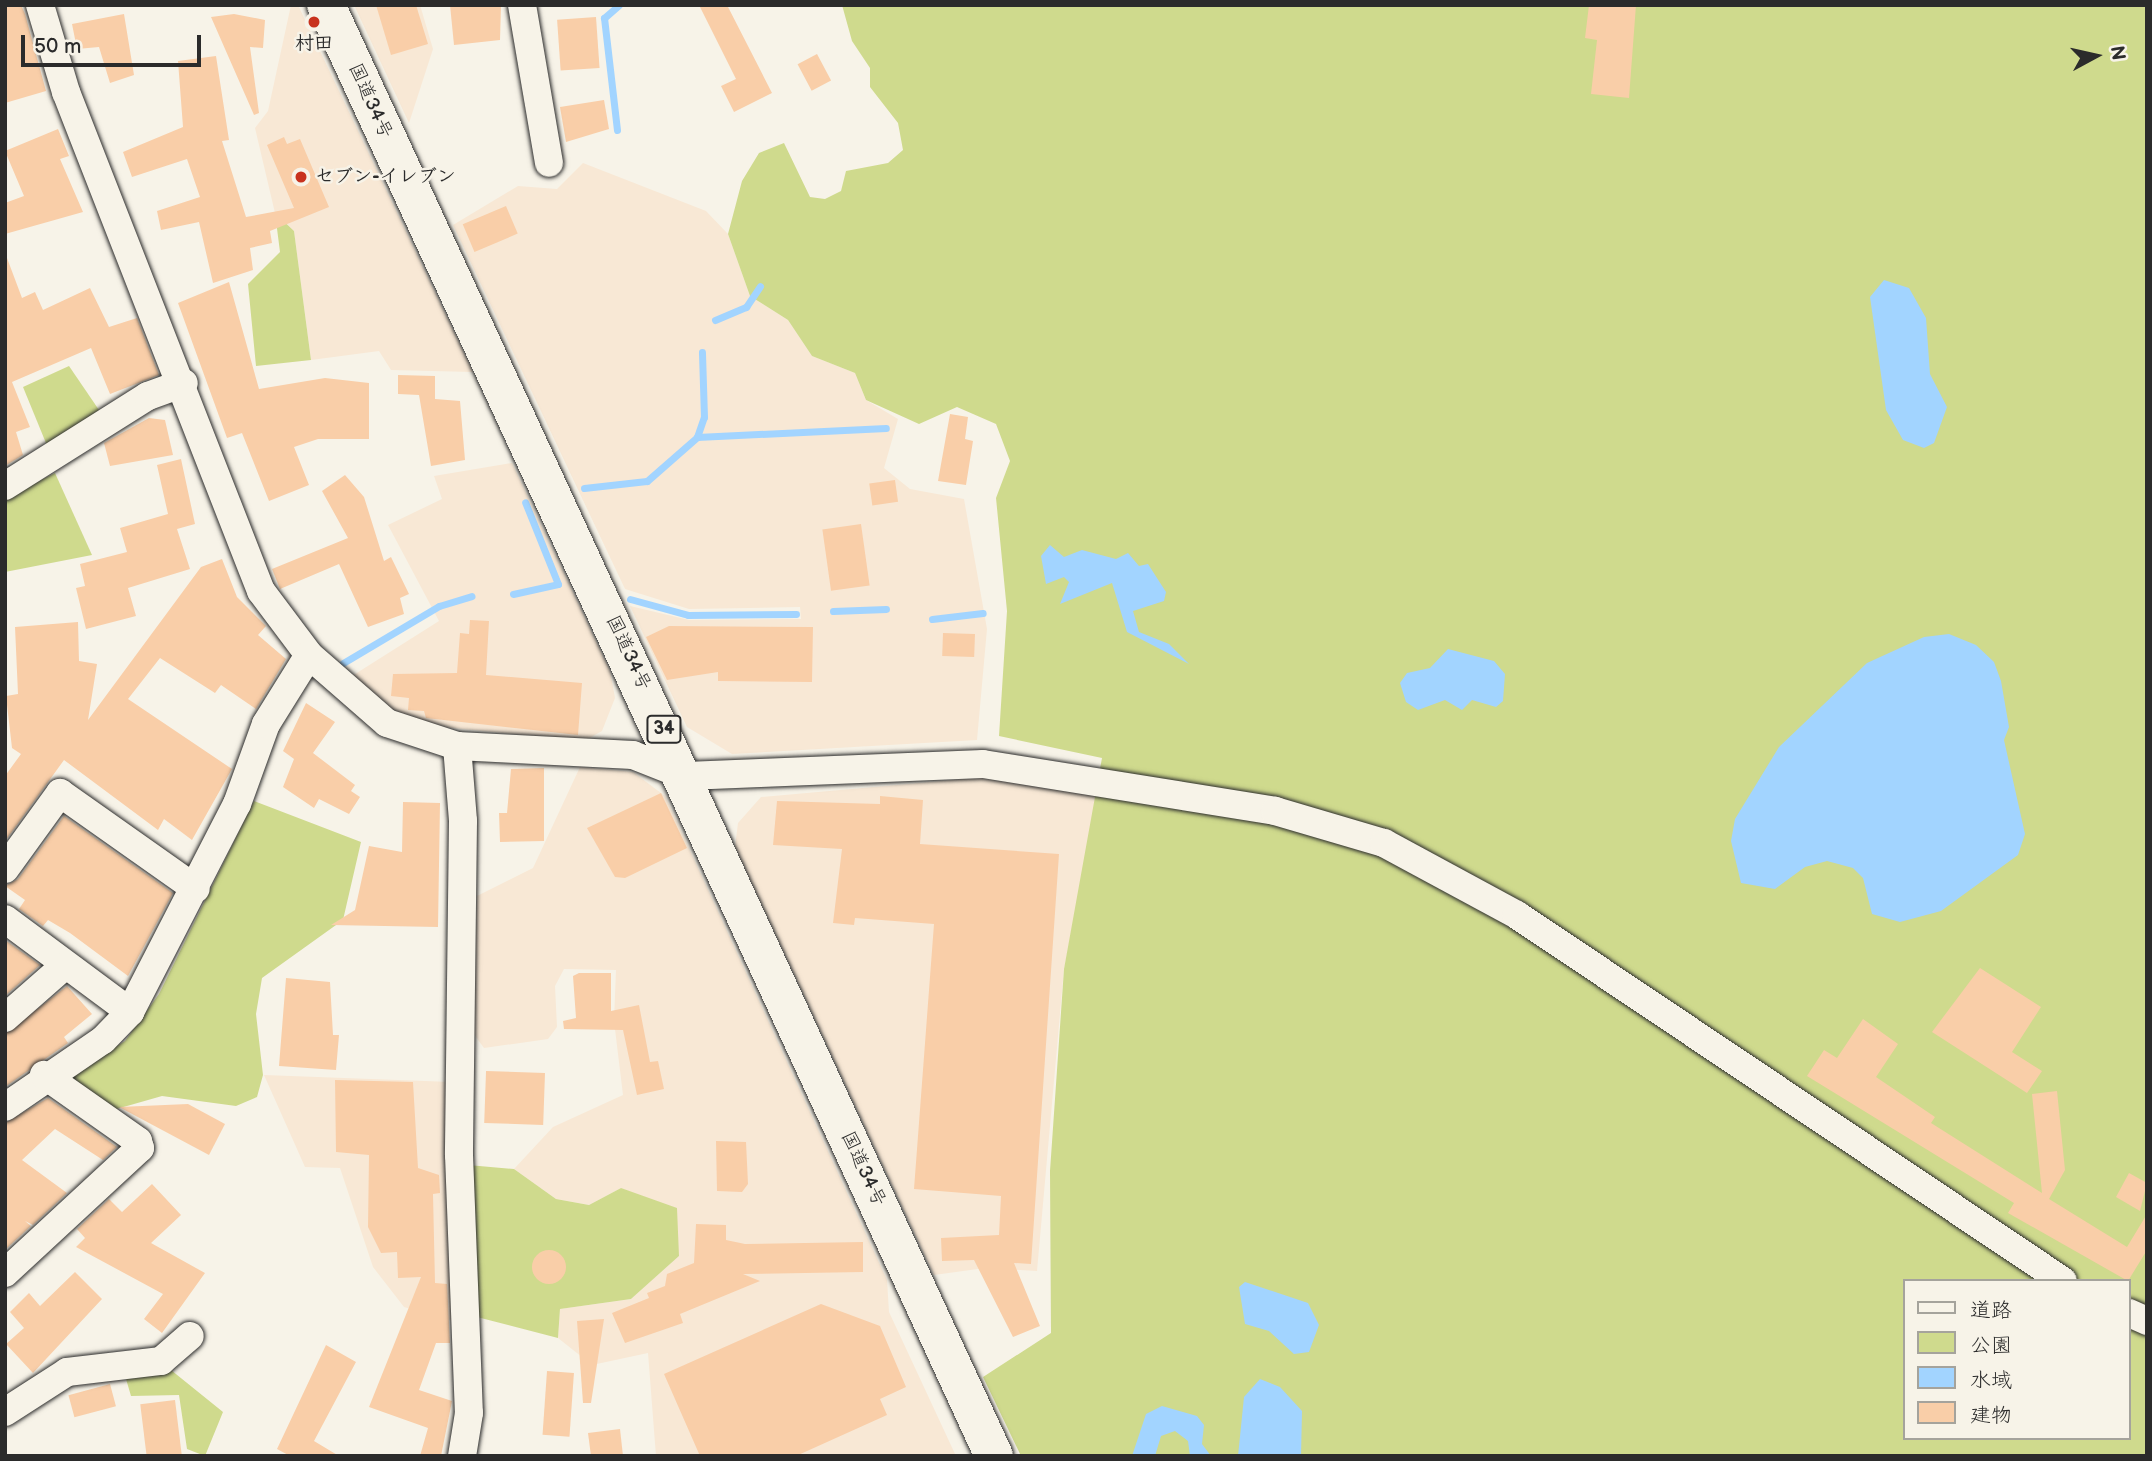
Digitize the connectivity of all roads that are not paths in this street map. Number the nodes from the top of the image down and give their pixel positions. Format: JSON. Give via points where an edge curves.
{"nodes":[{"id":1,"x":40,"y":5,"type":"edge"},
{"id":2,"x":326,"y":5,"type":"edge"},
{"id":3,"x":522,"y":5,"type":"edge"},
{"id":4,"x":549,"y":163,"type":"dead end"},
{"id":5,"x":184,"y":383,"type":"junction"},
{"id":6,"x":5,"y":486,"type":"edge"},
{"id":7,"x":309,"y":655,"type":"junction"},
{"id":8,"x":457,"y":747,"type":"junction"},
{"id":9,"x":686,"y":776,"type":"junction"},
{"id":10,"x":5,"y":869,"type":"edge"},
{"id":11,"x":196,"y":889,"type":"junction"},
{"id":12,"x":5,"y":919,"type":"edge"},
{"id":13,"x":63,"y":967,"type":"junction"},
{"id":14,"x":130,"y":1012,"type":"junction"},
{"id":15,"x":5,"y":1018,"type":"edge"},
{"id":16,"x":44,"y":1075,"type":"junction"},
{"id":17,"x":5,"y":1107,"type":"edge"},
{"id":18,"x":5,"y":1273,"type":"edge"},
{"id":19,"x":2060,"y":1279,"type":"edge"},
{"id":20,"x":2131,"y":1314,"type":"edge"},
{"id":21,"x":2147,"y":1321,"type":"edge"},
{"id":22,"x":190,"y":1336,"type":"dead end"},
{"id":23,"x":5,"y":1412,"type":"edge"},
{"id":24,"x":462,"y":1456,"type":"edge"},
{"id":25,"x":994,"y":1456,"type":"edge"}],
"edges":[{"from":1,"to":5,"type":"street","via":[[66,92]]},
{"from":2,"to":9,"type":"highway","name":"国道34号","number":"34"},
{"from":3,"to":4,"type":"street"},
{"from":5,"to":6,"type":"street","via":[[148,396]]},
{"from":5,"to":7,"type":"street","via":[[261,591]]},
{"from":7,"to":8,"type":"street","via":[[387,723]]},
{"from":7,"to":11,"type":"street","via":[[266,724],[237,804]]},
{"from":8,"to":9,"type":"street","via":[[633,755]]},
{"from":8,"to":24,"type":"street","via":[[463,821],[459,1155],[469,1413]]},
{"from":9,"to":19,"type":"street","via":[[984,764],[1275,811],[1384,843],[1517,915]]},
{"from":9,"to":25,"type":"highway","name":"国道34号","number":"34"},
{"from":10,"to":11,"type":"street","via":[[60,793]]},
{"from":11,"to":14,"type":"street"},
{"from":12,"to":13,"type":"street"},
{"from":13,"to":14,"type":"street"},
{"from":13,"to":15,"type":"street"},
{"from":14,"to":16,"type":"street","via":[[103,1040]]},
{"from":16,"to":17,"type":"street"},
{"from":16,"to":18,"type":"street","via":[[138,1141],[140,1148]]},
{"from":20,"to":21,"type":"street"},
{"from":22,"to":23,"type":"street","via":[[161,1361],[67,1372],[40,1384]]}]}
